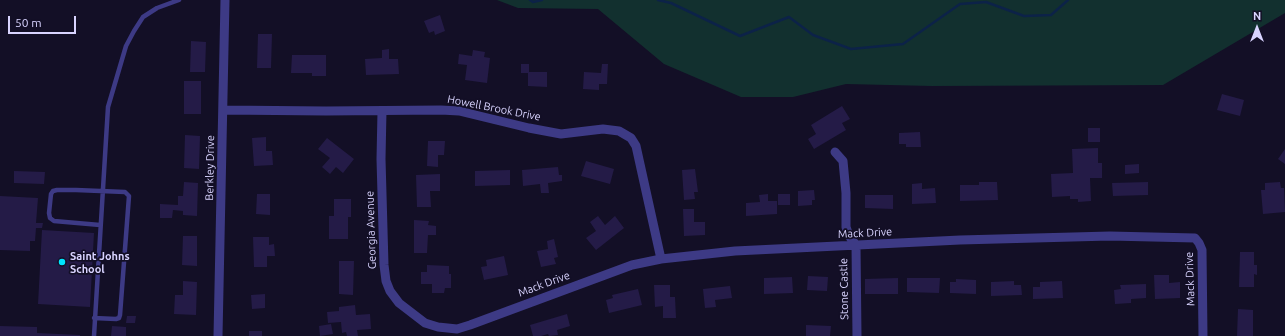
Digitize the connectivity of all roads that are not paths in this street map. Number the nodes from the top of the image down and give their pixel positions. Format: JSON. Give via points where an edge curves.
{"nodes":[{"id":1,"x":179,"y":0,"type":"edge"},
{"id":2,"x":225,"y":0,"type":"edge"},
{"id":3,"x":224,"y":110,"type":"junction"},
{"id":4,"x":382,"y":111,"type":"junction"},
{"id":5,"x":835,"y":152,"type":"dead end"},
{"id":6,"x":102,"y":191,"type":"junction"},
{"id":7,"x":100,"y":225,"type":"junction"},
{"id":8,"x":856,"y":245,"type":"junction"},
{"id":9,"x":661,"y":259,"type":"junction"},
{"id":10,"x":94,"y":318,"type":"junction"},
{"id":11,"x":449,"y":332,"type":"edge"},
{"id":12,"x":94,"y":336,"type":"edge"},
{"id":13,"x":218,"y":336,"type":"edge"},
{"id":14,"x":857,"y":336,"type":"edge"},
{"id":15,"x":1203,"y":336,"type":"edge"}],
"edges":[{"from":1,"to":6,"type":"lane","via":[[157,8],[143,17],[126,46],[108,107]]},
{"from":2,"to":3,"type":"street","name":"Berkley Drive"},
{"from":3,"to":4,"type":"street","name":"Howell Brook Drive"},
{"from":3,"to":13,"type":"street","name":"Berkley Drive"},
{"from":4,"to":9,"type":"street","name":"Howell Brook Drive","via":[[459,111],[561,134],[603,129],[626,134],[636,146]]},
{"from":4,"to":11,"type":"street","name":"Georgia Avenue","via":[[381,159],[386,281],[399,303],[411,313],[425,323]]},
{"from":5,"to":8,"type":"street","name":"Stone Castle","via":[[843,161],[846,227]]},
{"from":6,"to":7,"type":"lane"},
{"from":6,"to":7,"type":"lane","via":[[53,191],[49,213],[54,221]]},
{"from":6,"to":10,"type":"lane","via":[[125,192],[128,196],[120,315],[116,319]]},
{"from":7,"to":10,"type":"lane"},
{"from":8,"to":9,"type":"street","name":"Mack Drive","via":[[735,251]]},
{"from":8,"to":14,"type":"street","name":"Stone Castle"},
{"from":8,"to":15,"type":"street","name":"Mack Drive","via":[[1110,236],[1195,238],[1202,250]]},
{"from":9,"to":11,"type":"street","name":"Mack Drive","via":[[632,265]]},
{"from":10,"to":12,"type":"lane"}]}
